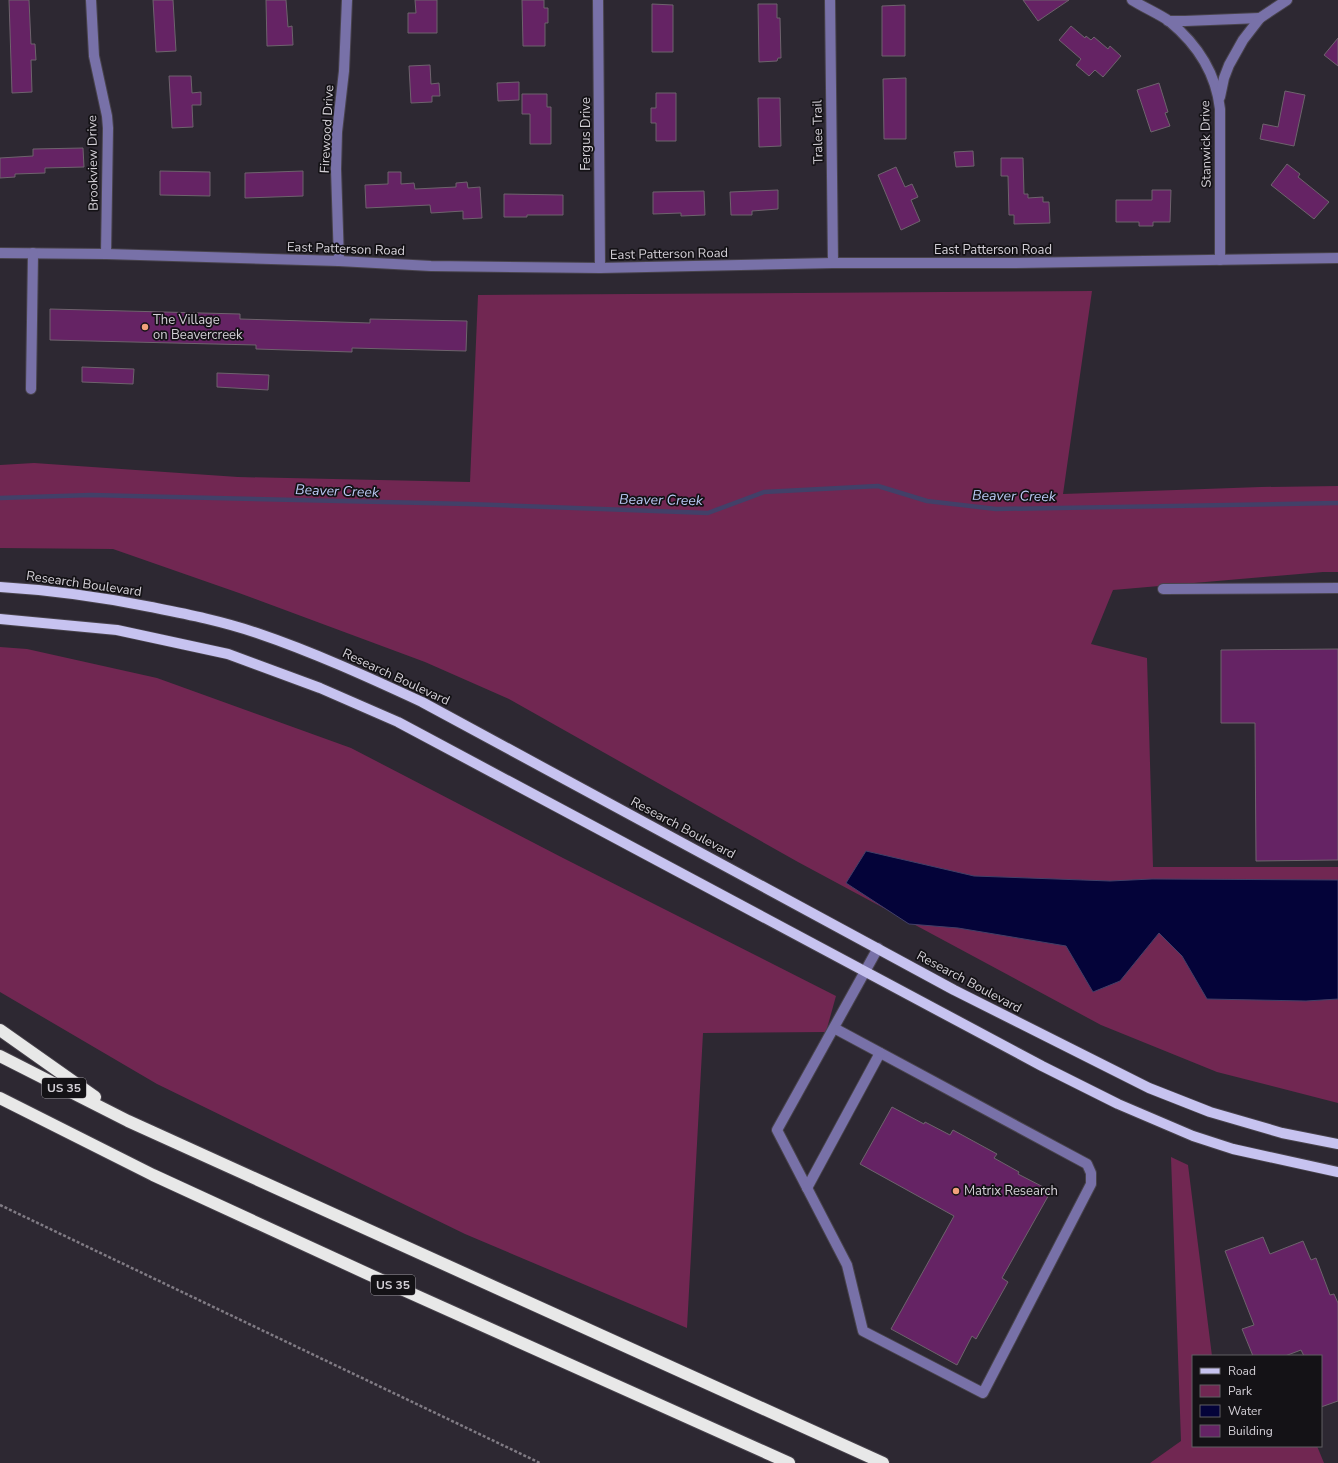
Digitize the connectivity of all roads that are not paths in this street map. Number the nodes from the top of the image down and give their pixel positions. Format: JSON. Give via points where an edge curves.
{"nodes":[{"id":1,"x":91,"y":0,"type":"edge"},
{"id":2,"x":347,"y":0,"type":"edge"},
{"id":3,"x":598,"y":0,"type":"edge"},
{"id":4,"x":830,"y":0,"type":"edge"},
{"id":5,"x":1132,"y":0,"type":"edge"},
{"id":6,"x":1287,"y":0,"type":"edge"},
{"id":7,"x":1260,"y":18,"type":"junction"},
{"id":8,"x":1168,"y":21,"type":"junction"},
{"id":9,"x":1220,"y":109,"type":"junction"},
{"id":10,"x":0,"y":253,"type":"edge"},
{"id":11,"x":33,"y":254,"type":"junction"},
{"id":12,"x":106,"y":254,"type":"junction"},
{"id":13,"x":1338,"y":258,"type":"edge"},
{"id":14,"x":1220,"y":260,"type":"junction"},
{"id":15,"x":340,"y":261,"type":"junction"},
{"id":16,"x":833,"y":263,"type":"junction"},
{"id":17,"x":600,"y":268,"type":"junction"},
{"id":18,"x":31,"y":389,"type":"dead end"},
{"id":19,"x":0,"y":587,"type":"edge"},
{"id":20,"x":1338,"y":588,"type":"edge"},
{"id":21,"x":1163,"y":590,"type":"dead end"},
{"id":22,"x":0,"y":619,"type":"edge"},
{"id":23,"x":878,"y":948,"type":"junction"},
{"id":24,"x":865,"y":972,"type":"junction"},
{"id":25,"x":834,"y":1028,"type":"junction"},
{"id":26,"x":0,"y":1030,"type":"edge"},
{"id":27,"x":880,"y":1053,"type":"junction"},
{"id":28,"x":0,"y":1056,"type":"edge"},
{"id":29,"x":0,"y":1098,"type":"edge"},
{"id":30,"x":128,"y":1121,"type":"junction"},
{"id":31,"x":1338,"y":1144,"type":"edge"},
{"id":32,"x":1338,"y":1172,"type":"edge"},
{"id":33,"x":807,"y":1188,"type":"junction"},
{"id":34,"x":789,"y":1463,"type":"edge"},
{"id":35,"x":883,"y":1463,"type":"edge"}],
"edges":[{"from":1,"to":12,"type":"street","name":"Brookview Drive","via":[[94,56],[108,128]]},
{"from":2,"to":15,"type":"street","name":"Firewood Drive","via":[[336,169]]},
{"from":3,"to":17,"type":"street","name":"Fergus Drive"},
{"from":4,"to":16,"type":"street","name":"Tralee Trail"},
{"from":5,"to":8,"type":"street","name":"Stanwick Drive"},
{"from":6,"to":7,"type":"street"},
{"from":7,"to":8,"type":"street","name":"Stanwick Drive"},
{"from":7,"to":9,"type":"street","via":[[1243,40],[1229,65],[1220,94]]},
{"from":8,"to":9,"type":"street","name":"Stanwick Drive","via":[[1193,46],[1209,69],[1218,94]]},
{"from":9,"to":14,"type":"street","name":"Stanwick Drive"},
{"from":10,"to":11,"type":"street","name":"East Patterson Road"},
{"from":11,"to":12,"type":"street","name":"East Patterson Road"},
{"from":11,"to":18,"type":"street"},
{"from":12,"to":15,"type":"street","name":"East Patterson Road"},
{"from":13,"to":14,"type":"street","name":"East Patterson Road"},
{"from":14,"to":16,"type":"street","name":"East Patterson Road"},
{"from":15,"to":17,"type":"street","name":"East Patterson Road","via":[[431,266]]},
{"from":16,"to":17,"type":"street","name":"East Patterson Road"},
{"from":19,"to":23,"type":"main road","name":"Research Boulevard","via":[[126,602],[192,615],[256,633],[342,665],[422,702]]},
{"from":20,"to":21,"type":"street"},
{"from":22,"to":24,"type":"main road","via":[[117,630],[228,654],[320,688],[398,722]]},
{"from":23,"to":24,"type":"street"},
{"from":23,"to":31,"type":"main road","name":"Research Boulevard","via":[[954,990],[1149,1088],[1210,1112]]},
{"from":24,"to":25,"type":"street"},
{"from":24,"to":32,"type":"main road","via":[[1042,1066],[1118,1104],[1193,1136],[1233,1149]]},
{"from":25,"to":27,"type":"street"},
{"from":25,"to":33,"type":"street","via":[[777,1130]]},
{"from":26,"to":30,"type":"highway"},
{"from":27,"to":33,"type":"street"},
{"from":27,"to":33,"type":"street","via":[[1087,1164],[1090,1173],[1091,1184],[983,1393],[863,1331],[847,1265]]},
{"from":28,"to":30,"type":"highway","number":"US 35"},
{"from":29,"to":34,"type":"highway","number":"US 35","via":[[160,1178]]},
{"from":30,"to":35,"type":"highway","number":"US 35"}]}
